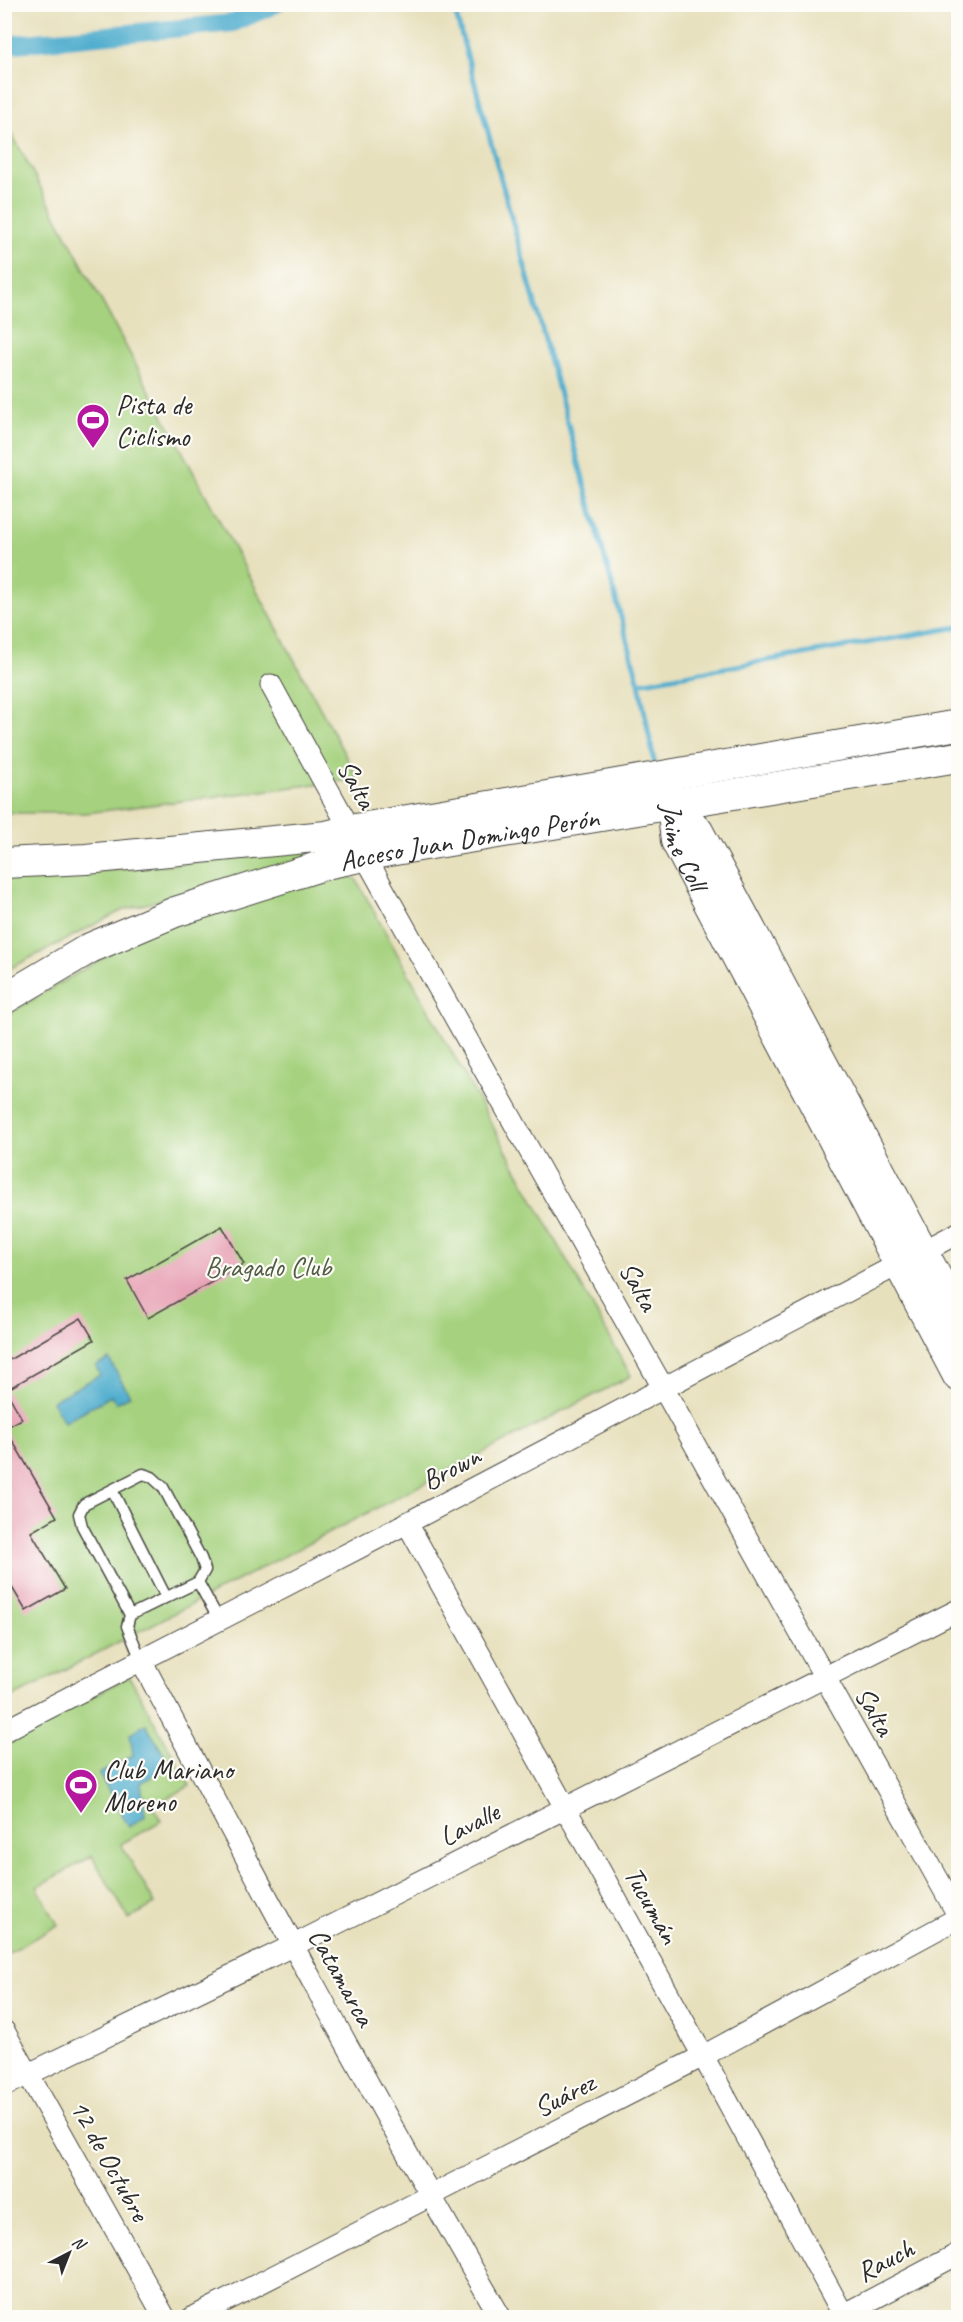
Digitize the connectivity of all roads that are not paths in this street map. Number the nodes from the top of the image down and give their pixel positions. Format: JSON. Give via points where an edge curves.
{"nodes":[{"id":1,"x":271,"y":685,"type":"dead end"},
{"id":2,"x":958,"y":725,"type":"edge"},
{"id":3,"x":958,"y":757,"type":"edge"},
{"id":4,"x":658,"y":778,"type":"junction"},
{"id":5,"x":672,"y":804,"type":"junction"},
{"id":6,"x":356,"y":843,"type":"junction"},
{"id":7,"x":4,"y":863,"type":"edge"},
{"id":8,"x":4,"y":999,"type":"edge"},
{"id":9,"x":958,"y":1233,"type":"edge"},
{"id":10,"x":911,"y":1257,"type":"junction"},
{"id":11,"x":958,"y":1317,"type":"edge"},
{"id":12,"x":958,"y":1376,"type":"edge"},
{"id":13,"x":663,"y":1389,"type":"junction"},
{"id":14,"x":112,"y":1490,"type":"junction"},
{"id":15,"x":407,"y":1523,"type":"junction"},
{"id":16,"x":198,"y":1582,"type":"junction"},
{"id":17,"x":166,"y":1597,"type":"junction"},
{"id":18,"x":958,"y":1610,"type":"edge"},
{"id":19,"x":130,"y":1615,"type":"junction"},
{"id":20,"x":219,"y":1620,"type":"junction"},
{"id":21,"x":141,"y":1660,"type":"junction"},
{"id":22,"x":823,"y":1678,"type":"junction"},
{"id":23,"x":4,"y":1731,"type":"edge"},
{"id":24,"x":565,"y":1807,"type":"junction"},
{"id":25,"x":958,"y":1916,"type":"edge"},
{"id":26,"x":292,"y":1946,"type":"junction"},
{"id":27,"x":4,"y":2031,"type":"edge"},
{"id":28,"x":703,"y":2056,"type":"junction"},
{"id":29,"x":30,"y":2074,"type":"junction"},
{"id":30,"x":4,"y":2086,"type":"edge"},
{"id":31,"x":430,"y":2196,"type":"junction"},
{"id":32,"x":958,"y":2254,"type":"edge"},
{"id":33,"x":842,"y":2317,"type":"edge"},
{"id":34,"x":165,"y":2318,"type":"edge"},
{"id":35,"x":192,"y":2318,"type":"edge"},
{"id":36,"x":501,"y":2318,"type":"edge"}],
"edges":[{"from":1,"to":6,"type":"street","name":"Salta"},
{"from":2,"to":4,"type":"main road","name":"Acceso Juan Domingo Perón"},
{"from":3,"to":5,"type":"main road","name":"Acceso Juan Domingo Perón"},
{"from":4,"to":5,"type":"main road"},
{"from":4,"to":6,"type":"main road","name":"Acceso Juan Domingo Perón"},
{"from":5,"to":6,"type":"main road","name":"Acceso Juan Domingo Perón"},
{"from":5,"to":10,"type":"main road","name":"Jaime Coll","via":[[676,841]]},
{"from":6,"to":7,"type":"main road","name":"Acceso Juan Domingo Perón","via":[[326,836],[86,860]]},
{"from":6,"to":8,"type":"main road","name":"Acceso Juan Domingo Perón","via":[[330,863],[175,912],[90,948]]},
{"from":6,"to":13,"type":"street","name":"Salta"},
{"from":9,"to":10,"type":"street","name":"Brown"},
{"from":10,"to":11,"type":"main road","name":"Jaime Coll"},
{"from":10,"to":12,"type":"main road","name":"Jaime Coll"},
{"from":10,"to":13,"type":"street","name":"Brown"},
{"from":13,"to":15,"type":"street","name":"Brown"},
{"from":13,"to":22,"type":"street","name":"Salta"},
{"from":14,"to":16,"type":"lane","via":[[143,1474],[163,1487],[201,1558],[204,1570]]},
{"from":14,"to":17,"type":"lane"},
{"from":14,"to":19,"type":"lane","via":[[84,1504],[79,1514]]},
{"from":15,"to":20,"type":"street","name":"Brown"},
{"from":15,"to":24,"type":"street","name":"Tucumán"},
{"from":16,"to":17,"type":"lane"},
{"from":16,"to":20,"type":"lane"},
{"from":17,"to":19,"type":"lane"},
{"from":18,"to":22,"type":"street","name":"Lavalle"},
{"from":19,"to":21,"type":"lane","via":[[127,1626]]},
{"from":20,"to":21,"type":"street","name":"Brown"},
{"from":21,"to":23,"type":"street","name":"Brown"},
{"from":21,"to":26,"type":"street","name":"Catamarca"},
{"from":22,"to":24,"type":"street","name":"Lavalle"},
{"from":22,"to":25,"type":"street","name":"Salta"},
{"from":24,"to":26,"type":"street","name":"Lavalle"},
{"from":24,"to":28,"type":"street","name":"Tucumán"},
{"from":25,"to":28,"type":"street","name":"Suárez"},
{"from":26,"to":29,"type":"street","name":"Lavalle"},
{"from":26,"to":31,"type":"street","name":"Catamarca"},
{"from":27,"to":29,"type":"street","name":"12 de Octubre"},
{"from":28,"to":31,"type":"street","name":"Suárez"},
{"from":28,"to":33,"type":"street","name":"Tucumán"},
{"from":29,"to":30,"type":"street","name":"Lavalle"},
{"from":29,"to":34,"type":"street","name":"12 de Octubre"},
{"from":31,"to":35,"type":"street","name":"Suárez"},
{"from":31,"to":36,"type":"street","name":"Catamarca"},
{"from":32,"to":33,"type":"street","name":"Rauch"}]}
